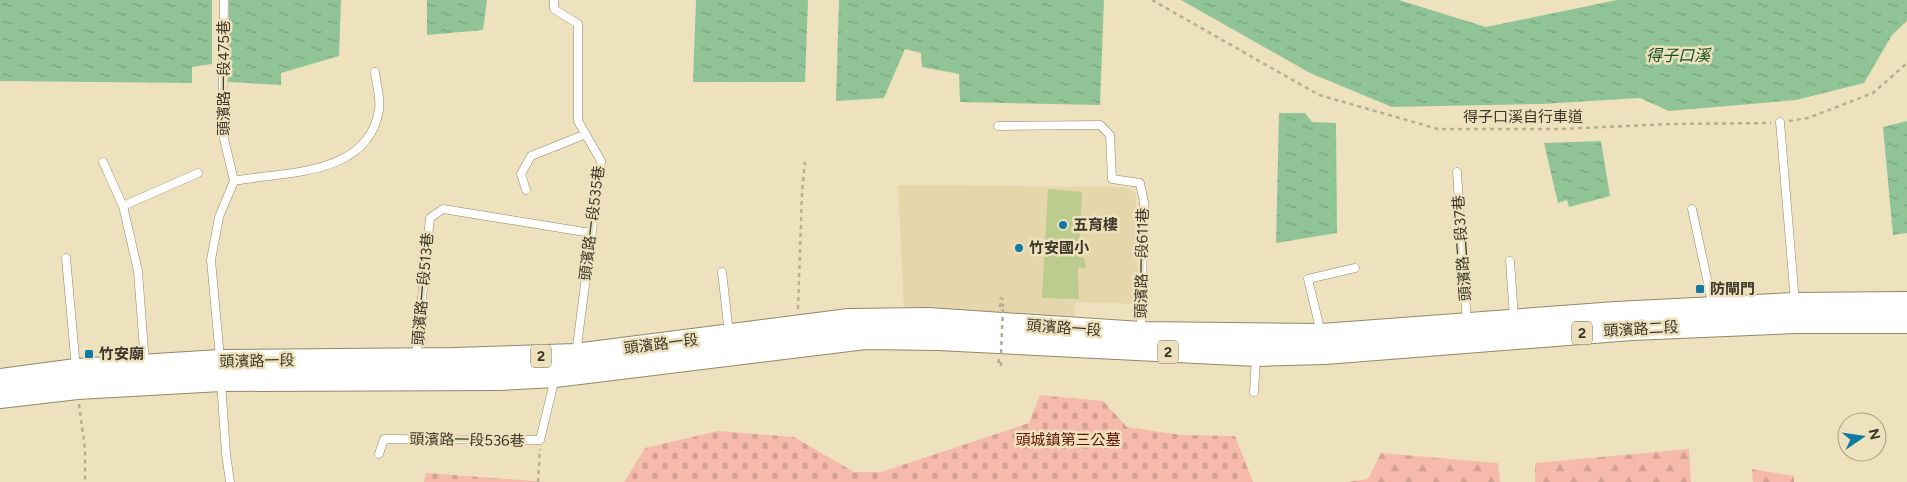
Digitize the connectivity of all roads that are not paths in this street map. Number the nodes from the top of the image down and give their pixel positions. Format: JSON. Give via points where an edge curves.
{"nodes":[{"id":1,"x":224,"y":0,"type":"edge"},
{"id":2,"x":554,"y":0,"type":"edge"},
{"id":3,"x":375,"y":72,"type":"dead end"},
{"id":4,"x":1780,"y":122,"type":"road end"},
{"id":5,"x":998,"y":126,"type":"dead end"},
{"id":6,"x":586,"y":134,"type":"junction"},
{"id":7,"x":103,"y":162,"type":"dead end"},
{"id":8,"x":1456,"y":172,"type":"dead end"},
{"id":9,"x":198,"y":173,"type":"dead end"},
{"id":10,"x":234,"y":182,"type":"junction"},
{"id":11,"x":526,"y":190,"type":"dead end"},
{"id":12,"x":123,"y":206,"type":"junction"},
{"id":13,"x":1692,"y":209,"type":"dead end"},
{"id":14,"x":591,"y":233,"type":"junction"},
{"id":15,"x":66,"y":258,"type":"dead end"},
{"id":16,"x":1510,"y":261,"type":"dead end"},
{"id":17,"x":1355,"y":268,"type":"dead end"},
{"id":18,"x":722,"y":272,"type":"dead end"},
{"id":19,"x":1907,"y":304,"type":"edge"},
{"id":20,"x":1713,"y":309,"type":"junction"},
{"id":21,"x":1796,"y":313,"type":"junction"},
{"id":22,"x":1514,"y":320,"type":"junction"},
{"id":23,"x":1907,"y":322,"type":"edge"},
{"id":24,"x":1468,"y":333,"type":"junction"},
{"id":25,"x":1036,"y":335,"type":"junction"},
{"id":26,"x":1322,"y":335,"type":"junction"},
{"id":27,"x":729,"y":336,"type":"junction"},
{"id":28,"x":1141,"y":342,"type":"junction"},
{"id":29,"x":1256,"y":355,"type":"junction"},
{"id":30,"x":416,"y":360,"type":"junction"},
{"id":31,"x":562,"y":366,"type":"junction"},
{"id":32,"x":221,"y":370,"type":"junction"},
{"id":33,"x":146,"y":374,"type":"junction"},
{"id":34,"x":77,"y":379,"type":"junction"},
{"id":35,"x":0,"y":380,"type":"edge"},
{"id":36,"x":1254,"y":392,"type":"dead end"},
{"id":37,"x":0,"y":397,"type":"edge"},
{"id":38,"x":379,"y":454,"type":"dead end"},
{"id":39,"x":230,"y":482,"type":"edge"}],
"edges":[{"from":1,"to":10,"type":"lane","name":"頭濱路一段475巷","via":[[222,130]]},
{"from":2,"to":6,"type":"lane","name":"頭濱路一段535巷","via":[[554,9],[578,24],[578,121]]},
{"from":3,"to":10,"type":"lane","via":[[380,109],[369,138],[348,158],[327,166]]},
{"from":4,"to":21,"type":"lane"},
{"from":5,"to":28,"type":"lane","name":"頭濱路一段611巷","via":[[1100,125],[1110,135],[1112,179],[1140,184],[1144,202]]},
{"from":6,"to":11,"type":"lane","via":[[531,156],[521,174]]},
{"from":6,"to":14,"type":"lane","name":"頭濱路一段535巷","via":[[601,161]]},
{"from":7,"to":12,"type":"lane"},
{"from":8,"to":24,"type":"lane","name":"頭濱路二段37巷"},
{"from":9,"to":12,"type":"lane"},
{"from":10,"to":32,"type":"lane","via":[[219,216],[211,260]]},
{"from":12,"to":33,"type":"lane","via":[[138,271]]},
{"from":13,"to":20,"type":"lane"},
{"from":14,"to":30,"type":"lane","name":"頭濱路一段513巷","via":[[443,208],[430,218]]},
{"from":14,"to":31,"type":"lane","name":"頭濱路一段535巷"},
{"from":15,"to":34,"type":"lane"},
{"from":16,"to":22,"type":"lane"},
{"from":17,"to":26,"type":"lane","via":[[1308,279]]},
{"from":18,"to":27,"type":"lane"},
{"from":19,"to":21,"type":"main road","name":"頭濱路二段","number":"2"},
{"from":20,"to":21,"type":"main road","name":"頭濱路二段","number":"2"},
{"from":20,"to":22,"type":"main road","name":"頭濱路二段","number":"2"},
{"from":21,"to":23,"type":"main road","name":"頭濱路二段","number":"2"},
{"from":21,"to":24,"type":"main road","name":"頭濱路二段","number":"2","via":[[1632,329]]},
{"from":22,"to":24,"type":"main road","name":"頭濱路二段","number":"2"},
{"from":24,"to":26,"type":"main road","name":"頭濱路二段","number":"2"},
{"from":24,"to":29,"type":"main road","name":"頭濱路二段","number":"2","via":[[1325,353]]},
{"from":25,"to":27,"type":"main road","name":"頭濱路一段","number":"2","via":[[928,319],[849,320]]},
{"from":25,"to":28,"type":"main road","name":"頭濱路一段","number":"2"},
{"from":25,"to":31,"type":"main road","name":"頭濱路一段","number":"2","via":[[865,338]]},
{"from":26,"to":28,"type":"main road","name":"頭濱路一段","number":"2"},
{"from":27,"to":31,"type":"main road","name":"頭濱路一段","number":"2"},
{"from":28,"to":29,"type":"main road","name":"頭濱路一段","number":"2"},
{"from":29,"to":36,"type":"lane"},
{"from":30,"to":31,"type":"main road","name":"頭濱路一段","number":"2"},
{"from":30,"to":32,"type":"main road","name":"頭濱路一段","number":"2"},
{"from":31,"to":32,"type":"main road","name":"頭濱路一段","number":"2","via":[[499,379]]},
{"from":31,"to":38,"type":"lane","name":"頭濱路一段536巷","via":[[540,440],[384,439]]},
{"from":32,"to":33,"type":"main road","name":"頭濱路一段","number":"2"},
{"from":32,"to":39,"type":"lane"},
{"from":33,"to":34,"type":"main road","name":"頭濱路一段","number":"2"},
{"from":34,"to":35,"type":"main road","name":"頭濱路一段","number":"2"},
{"from":34,"to":37,"type":"main road","name":"頭濱路一段","number":"2"}]}
